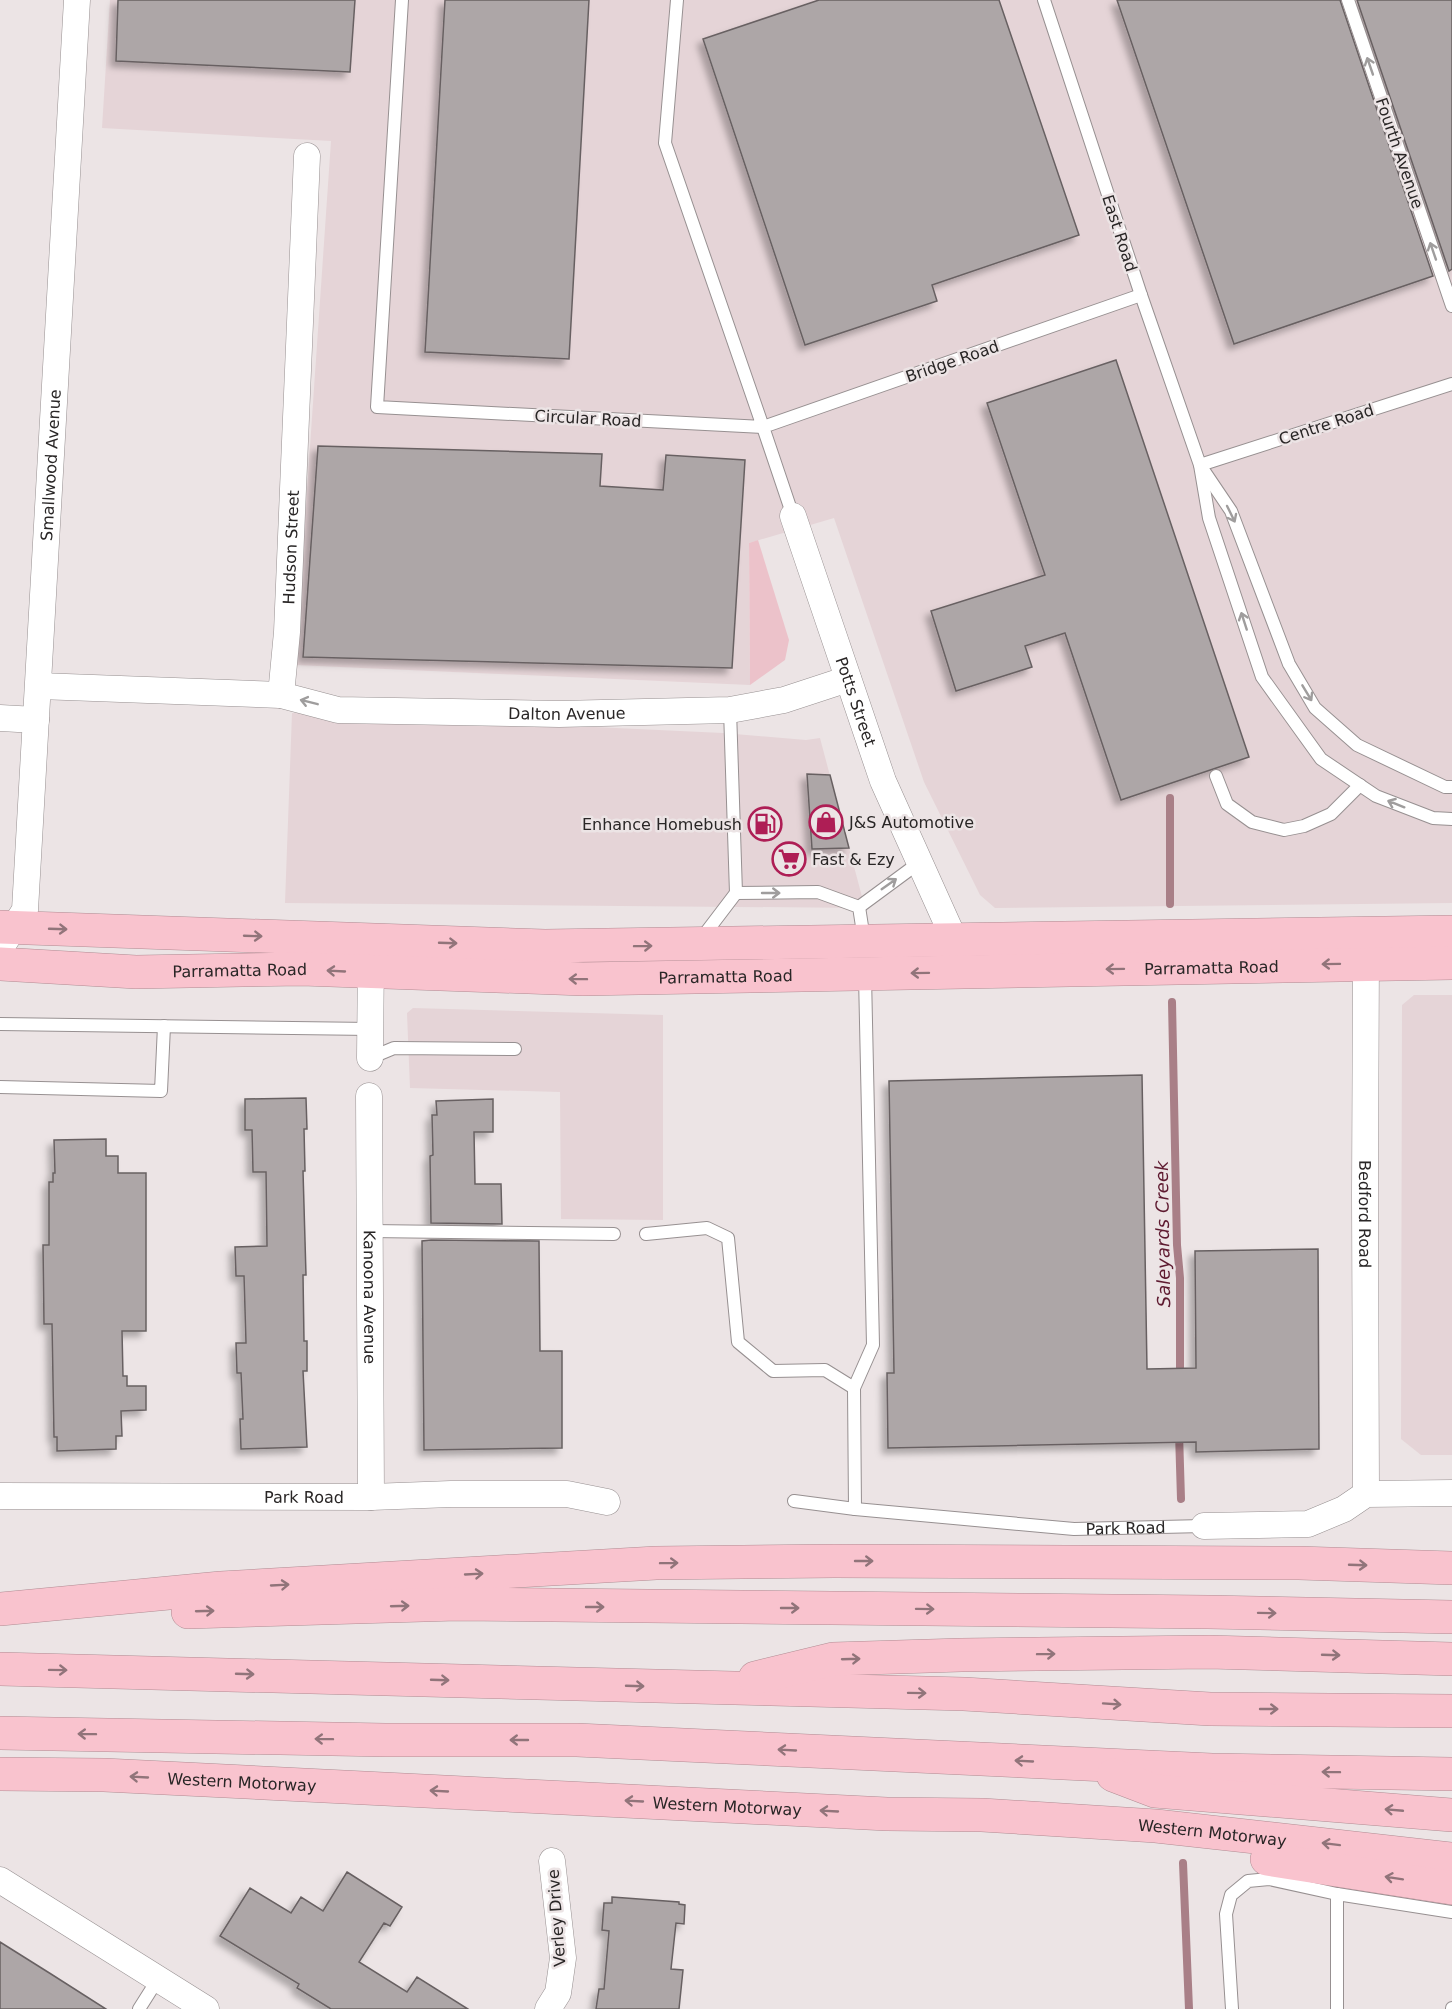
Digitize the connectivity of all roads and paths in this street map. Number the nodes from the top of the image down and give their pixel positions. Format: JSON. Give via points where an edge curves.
{"nodes":[{"id":1,"x":77,"y":0,"type":"edge"},
{"id":2,"x":402,"y":0,"type":"edge"},
{"id":3,"x":676,"y":0,"type":"edge"},
{"id":4,"x":1044,"y":0,"type":"edge"},
{"id":5,"x":1348,"y":0,"type":"edge"},
{"id":6,"x":307,"y":156,"type":"dead end"},
{"id":7,"x":1141,"y":295,"type":"junction"},
{"id":8,"x":1452,"y":306,"type":"edge"},
{"id":9,"x":1452,"y":384,"type":"edge"},
{"id":10,"x":763,"y":427,"type":"junction"},
{"id":11,"x":1200,"y":465,"type":"junction"},
{"id":12,"x":793,"y":516,"type":"joint"},
{"id":13,"x":848,"y":679,"type":"junction"},
{"id":14,"x":39,"y":686,"type":"junction"},
{"id":15,"x":281,"y":695,"type":"junction"},
{"id":16,"x":730,"y":710,"type":"junction"},
{"id":17,"x":0,"y":718,"type":"edge"},
{"id":18,"x":36,"y":720,"type":"junction"},
{"id":19,"x":1216,"y":776,"type":"dead end"},
{"id":20,"x":1360,"y":785,"type":"junction"},
{"id":21,"x":1452,"y":788,"type":"edge"},
{"id":22,"x":1452,"y":819,"type":"edge"},
{"id":23,"x":920,"y":862,"type":"junction"},
{"id":24,"x":736,"y":893,"type":"junction"},
{"id":25,"x":859,"y":907,"type":"junction"},
{"id":26,"x":1452,"y":932,"type":"edge"},
{"id":27,"x":4,"y":934,"type":"edge"},
{"id":28,"x":696,"y":945,"type":"junction"},
{"id":29,"x":1366,"y":949,"type":"junction"},
{"id":30,"x":955,"y":956,"type":"junction"},
{"id":31,"x":371,"y":957,"type":"junction"},
{"id":32,"x":865,"y":958,"type":"junction"},
{"id":33,"x":1452,"y":963,"type":"edge"},
{"id":34,"x":0,"y":964,"type":"edge"},
{"id":35,"x":0,"y":1024,"type":"edge"},
{"id":36,"x":164,"y":1026,"type":"junction"},
{"id":37,"x":371,"y":1029,"type":"junction"},
{"id":38,"x":515,"y":1049,"type":"dead end"},
{"id":39,"x":370,"y":1058,"type":"joint"},
{"id":40,"x":0,"y":1087,"type":"edge"},
{"id":41,"x":369,"y":1096,"type":"dead end"},
{"id":42,"x":370,"y":1231,"type":"junction"},
{"id":43,"x":614,"y":1234,"type":"dead end"},
{"id":44,"x":646,"y":1234,"type":"dead end"},
{"id":45,"x":854,"y":1388,"type":"junction"},
{"id":46,"x":1452,"y":1493,"type":"edge"},
{"id":47,"x":1366,"y":1494,"type":"junction"},
{"id":48,"x":0,"y":1496,"type":"edge"},
{"id":49,"x":371,"y":1497,"type":"junction"},
{"id":50,"x":794,"y":1501,"type":"dead end"},
{"id":51,"x":608,"y":1502,"type":"dead end"},
{"id":52,"x":855,"y":1509,"type":"junction"},
{"id":53,"x":1204,"y":1526,"type":"joint"},
{"id":54,"x":1452,"y":1568,"type":"edge"},
{"id":55,"x":0,"y":1609,"type":"edge"},
{"id":56,"x":0,"y":1617,"type":"edge"},
{"id":57,"x":1452,"y":1617,"type":"edge"},
{"id":58,"x":1452,"y":1659,"type":"edge"},
{"id":59,"x":0,"y":1669,"type":"edge"},
{"id":60,"x":712,"y":1688,"type":"junction"},
{"id":61,"x":1452,"y":1712,"type":"edge"},
{"id":62,"x":0,"y":1732,"type":"edge"},
{"id":63,"x":0,"y":1774,"type":"edge"},
{"id":64,"x":1452,"y":1774,"type":"edge"},
{"id":65,"x":1212,"y":1782,"type":"junction"},
{"id":66,"x":1452,"y":1815,"type":"edge"},
{"id":67,"x":1214,"y":1842,"type":"junction"},
{"id":68,"x":1452,"y":1859,"type":"edge"},
{"id":69,"x":552,"y":1861,"type":"dead end"},
{"id":70,"x":0,"y":1880,"type":"edge"},
{"id":71,"x":1452,"y":1888,"type":"edge"},
{"id":72,"x":1337,"y":1894,"type":"junction"},
{"id":73,"x":1452,"y":1912,"type":"edge"},
{"id":74,"x":158,"y":1979,"type":"junction"},
{"id":75,"x":139,"y":2009,"type":"edge"},
{"id":76,"x":206,"y":2009,"type":"edge"},
{"id":77,"x":548,"y":2009,"type":"edge"},
{"id":78,"x":1232,"y":2009,"type":"edge"},
{"id":79,"x":1337,"y":2009,"type":"edge"}],
"edges":[{"from":1,"to":14,"type":"street","name":"Smallwood Avenue"},
{"from":2,"to":10,"type":"lane","name":"Circular Road","via":[[377,407]]},
{"from":3,"to":10,"type":"lane","via":[[665,143]]},
{"from":4,"to":7,"type":"lane","name":"East Road"},
{"from":8,"to":5,"type":"lane","name":"Fourth Avenue","one_way":true},
{"from":6,"to":15,"type":"street","name":"Hudson Street"},
{"from":7,"to":10,"type":"lane","name":"Bridge Road"},
{"from":7,"to":11,"type":"lane","name":"East Road"},
{"from":9,"to":11,"type":"lane","name":"Centre Road"},
{"from":10,"to":12,"type":"lane","name":"Potts Street"},
{"from":20,"to":11,"type":"lane","one_way":true,"via":[[1321,759],[1262,677],[1209,518]]},
{"from":11,"to":21,"type":"lane","one_way":true,"via":[[1231,511],[1289,664],[1315,708],[1357,745]]},
{"from":12,"to":13,"type":"street","name":"Potts Street"},
{"from":13,"to":16,"type":"street","name":"Dalton Avenue","via":[[784,700]]},
{"from":13,"to":23,"type":"street","name":"Potts Street","via":[[884,781]]},
{"from":14,"to":15,"type":"street"},
{"from":14,"to":18,"type":"street","name":"Smallwood Avenue"},
{"from":16,"to":15,"type":"street","name":"Dalton Avenue","one_way":true,"via":[[559,714],[338,710]]},
{"from":16,"to":24,"type":"lane"},
{"from":17,"to":18,"type":"street"},
{"from":18,"to":27,"type":"street","name":"Smallwood Avenue","via":[[25,910]]},
{"from":19,"to":20,"type":"lane","via":[[1227,804],[1252,822],[1284,830],[1331,814]]},
{"from":22,"to":20,"type":"lane","one_way":true,"via":[[1433,818],[1377,796]]},
{"from":25,"to":23,"type":"lane","one_way":true},
{"from":23,"to":30,"type":"street","name":"Potts Street"},
{"from":24,"to":25,"type":"lane","one_way":true,"via":[[819,892]]},
{"from":24,"to":28,"type":"lane"},
{"from":25,"to":32,"type":"lane"},
{"from":26,"to":29,"type":"highway","name":"Parramatta Road"},
{"from":27,"to":31,"type":"highway","name":"Parramatta Road","one_way":true},
{"from":31,"to":28,"type":"highway","name":"Parramatta Road","one_way":true,"via":[[556,946]]},
{"from":28,"to":32,"type":"highway","name":"Parramatta Road"},
{"from":29,"to":30,"type":"highway","name":"Parramatta Road"},
{"from":29,"to":33,"type":"highway","name":"Parramatta Road"},
{"from":29,"to":47,"type":"street","name":"Bedford Road"},
{"from":30,"to":32,"type":"highway","name":"Parramatta Road"},
{"from":32,"to":31,"type":"highway","name":"Parramatta Road","one_way":true,"via":[[583,979]]},
{"from":31,"to":34,"type":"highway","name":"Parramatta Road","one_way":true,"via":[[302,969],[136,972]]},
{"from":31,"to":37,"type":"street"},
{"from":32,"to":45,"type":"lane","via":[[873,1345]]},
{"from":35,"to":36,"type":"lane"},
{"from":36,"to":37,"type":"lane"},
{"from":36,"to":40,"type":"lane","via":[[161,1091]]},
{"from":37,"to":39,"type":"street"},
{"from":38,"to":39,"type":"lane","via":[[394,1048]]},
{"from":41,"to":42,"type":"street","name":"Kanoona Avenue"},
{"from":42,"to":43,"type":"lane"},
{"from":42,"to":49,"type":"street","name":"Kanoona Avenue"},
{"from":44,"to":45,"type":"lane","via":[[707,1228],[728,1238],[738,1342],[773,1371],[825,1370]]},
{"from":45,"to":52,"type":"lane"},
{"from":46,"to":47,"type":"street"},
{"from":47,"to":53,"type":"street","name":"Park Road","via":[[1344,1509],[1308,1524]]},
{"from":48,"to":49,"type":"street","name":"Park Road"},
{"from":49,"to":51,"type":"street","name":"Park Road","via":[[567,1494]]},
{"from":50,"to":52,"type":"lane","name":"Park Road"},
{"from":52,"to":53,"type":"lane","name":"Park Road","via":[[1074,1529]]},
{"from":55,"to":54,"type":"highway","one_way":true,"via":[[221,1588],[656,1563],[1299,1563]]},
{"from":56,"to":57,"type":"highway","one_way":true,"via":[[457,1604]]},
{"from":60,"to":58,"type":"highway","one_way":true,"via":[[833,1659],[1151,1652]]},
{"from":59,"to":60,"type":"highway","one_way":true},
{"from":60,"to":61,"type":"highway","one_way":true,"via":[[964,1694],[1210,1709]]},
{"from":65,"to":62,"type":"highway","one_way":true,"via":[[1155,1779],[1082,1764],[577,1740]]},
{"from":67,"to":63,"type":"highway","name":"Western Motorway","one_way":true,"via":[[887,1814],[116,1776]]},
{"from":64,"to":65,"type":"highway","one_way":true},
{"from":66,"to":65,"type":"highway","one_way":true},
{"from":68,"to":67,"type":"highway","name":"Western Motorway","one_way":true},
{"from":71,"to":67,"type":"highway","one_way":true,"via":[[1276,1860]]},
{"from":69,"to":77,"type":"street","name":"Verley Drive","via":[[563,1958],[558,1993]]},
{"from":70,"to":74,"type":"street"},
{"from":72,"to":73,"type":"lane"},
{"from":72,"to":78,"type":"lane","via":[[1269,1879],[1248,1881],[1231,1895],[1226,1914]]},
{"from":72,"to":79,"type":"lane"},
{"from":74,"to":75,"type":"lane"},
{"from":74,"to":76,"type":"street"}]}
